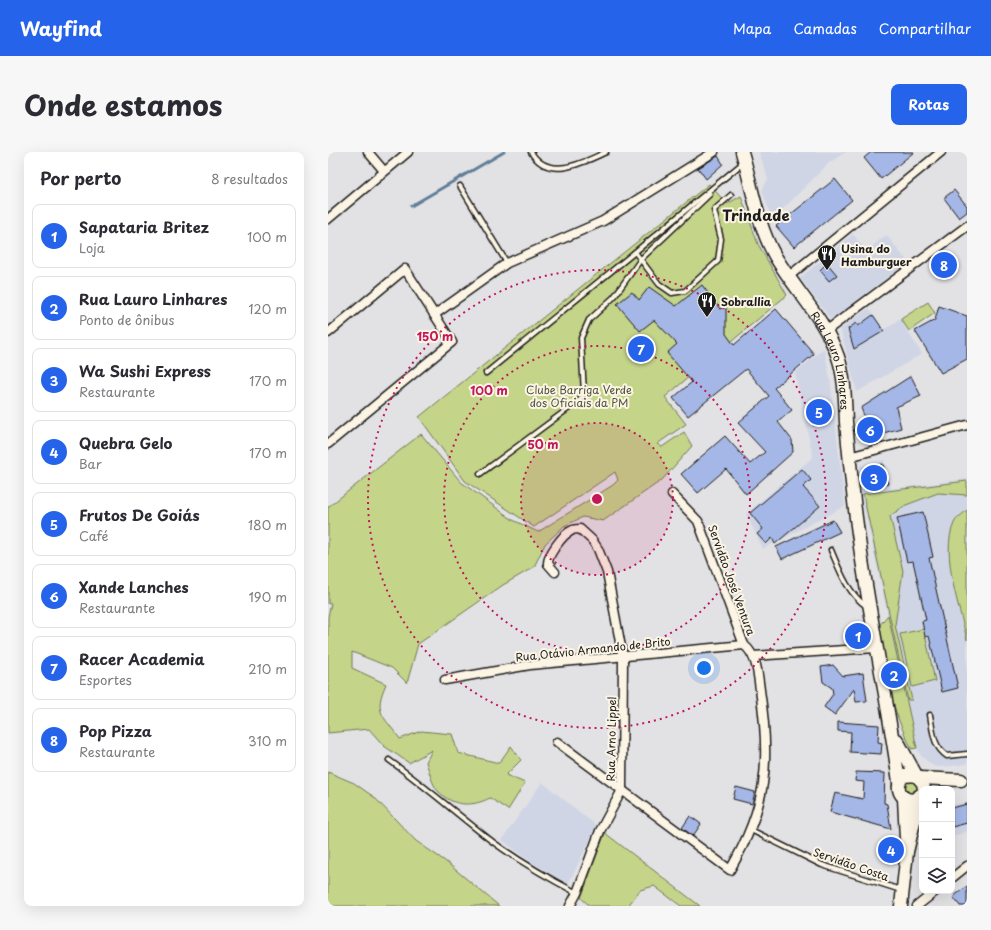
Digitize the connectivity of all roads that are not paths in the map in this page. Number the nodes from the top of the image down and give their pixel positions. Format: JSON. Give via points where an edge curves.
{"nodes":[{"id":1,"x":368,"y":152,"type":"edge"},
{"id":2,"x":408,"y":152,"type":"edge"},
{"id":3,"x":531,"y":152,"type":"edge"},
{"id":4,"x":606,"y":152,"type":"edge"},
{"id":5,"x":714,"y":152,"type":"edge"},
{"id":6,"x":941,"y":152,"type":"edge"},
{"id":7,"x":743,"y":157,"type":"edge"},
{"id":8,"x":384,"y":171,"type":"junction"},
{"id":9,"x":460,"y":186,"type":"dead end"},
{"id":10,"x":710,"y":194,"type":"dead end"},
{"id":11,"x":731,"y":195,"type":"dead end"},
{"id":12,"x":328,"y":219,"type":"edge"},
{"id":13,"x":967,"y":226,"type":"edge"},
{"id":14,"x":636,"y":252,"type":"junction"},
{"id":15,"x":641,"y":259,"type":"junction"},
{"id":16,"x":507,"y":263,"type":"junction"},
{"id":17,"x":788,"y":276,"type":"junction"},
{"id":18,"x":434,"y":315,"type":"junction"},
{"id":19,"x":826,"y":332,"type":"junction"},
{"id":20,"x":328,"y":333,"type":"edge"},
{"id":21,"x":486,"y":373,"type":"dead end"},
{"id":22,"x":967,"y":425,"type":"edge"},
{"id":23,"x":328,"y":444,"type":"edge"},
{"id":24,"x":849,"y":457,"type":"junction"},
{"id":25,"x":480,"y":474,"type":"dead end"},
{"id":26,"x":672,"y":494,"type":"dead end"},
{"id":27,"x":831,"y":550,"type":"dead end"},
{"id":28,"x":555,"y":572,"type":"dead end"},
{"id":29,"x":870,"y":609,"type":"junction"},
{"id":30,"x":744,"y":645,"type":"junction"},
{"id":31,"x":876,"y":648,"type":"junction"},
{"id":32,"x":753,"y":656,"type":"junction"},
{"id":33,"x":623,"y":658,"type":"junction"},
{"id":34,"x":446,"y":680,"type":"dead end"},
{"id":35,"x":930,"y":715,"type":"dead end"},
{"id":36,"x":892,"y":728,"type":"junction"},
{"id":37,"x":557,"y":742,"type":"dead end"},
{"id":38,"x":967,"y":754,"type":"edge"},
{"id":39,"x":389,"y":760,"type":"dead end"},
{"id":40,"x":964,"y":779,"type":"edge"},
{"id":41,"x":899,"y":782,"type":"junction"},
{"id":42,"x":919,"y":786,"type":"edge"},
{"id":43,"x":920,"y":786,"type":"edge"},
{"id":44,"x":926,"y":786,"type":"edge"},
{"id":45,"x":944,"y":786,"type":"edge"},
{"id":46,"x":919,"y":788,"type":"edge"},
{"id":47,"x":622,"y":790,"type":"junction"},
{"id":48,"x":919,"y":793,"type":"edge"},
{"id":49,"x":904,"y":798,"type":"junction"},
{"id":50,"x":751,"y":830,"type":"junction"},
{"id":51,"x":907,"y":852,"type":"junction"},
{"id":52,"x":967,"y":866,"type":"edge"},
{"id":53,"x":955,"y":876,"type":"edge"},
{"id":54,"x":902,"y":891,"type":"junction"},
{"id":55,"x":577,"y":893,"type":"junction"},
{"id":56,"x":932,"y":894,"type":"edge"},
{"id":57,"x":570,"y":906,"type":"edge"},
{"id":58,"x":901,"y":906,"type":"edge"},
{"id":59,"x":917,"y":906,"type":"edge"}],
"edges":[{"from":1,"to":8,"type":"street"},
{"from":2,"to":8,"type":"street"},
{"from":3,"to":4,"type":"lane","via":[[546,166],[563,168],[583,164]]},
{"from":5,"to":16,"type":"street","via":[[604,221]]},
{"from":6,"to":17,"type":"street"},
{"from":7,"to":14,"type":"lane"},
{"from":7,"to":17,"type":"main road","name":"Rua Lauro Linhares","via":[[765,233],[775,256]]},
{"from":8,"to":12,"type":"street"},
{"from":9,"to":16,"type":"lane"},
{"from":10,"to":15,"type":"lane"},
{"from":11,"to":15,"type":"lane","via":[[714,210],[721,239],[718,261],[685,291],[672,293],[659,284]]},
{"from":13,"to":19,"type":"street"},
{"from":14,"to":15,"type":"lane"},
{"from":14,"to":21,"type":"lane"},
{"from":15,"to":25,"type":"lane","via":[[614,297],[589,320],[581,338],[584,394],[580,400]]},
{"from":16,"to":18,"type":"street"},
{"from":17,"to":19,"type":"main road","name":"Rua Lauro Linhares"},
{"from":18,"to":20,"type":"street","via":[[405,269]]},
{"from":18,"to":23,"type":"street","via":[[452,342]]},
{"from":19,"to":24,"type":"main road","name":"Rua Lauro Linhares","via":[[842,374]]},
{"from":22,"to":24,"type":"street"},
{"from":24,"to":29,"type":"main road","name":"Rua Lauro Linhares"},
{"from":26,"to":30,"type":"street","name":"Servidão José Ventura","via":[[698,521]]},
{"from":27,"to":29,"type":"lane","via":[[849,589]]},
{"from":28,"to":33,"type":"street","name":"Rua Arno Lippel","via":[[548,564],[549,557],[566,534],[571,530],[580,529],[598,549],[607,572]]},
{"from":29,"to":31,"type":"main road","name":"Rua Lauro Linhares"},
{"from":30,"to":32,"type":"street","name":"Servidão José Ventura"},
{"from":30,"to":33,"type":"street","name":"Rua Otávio Armando de Brito"},
{"from":31,"to":32,"type":"street"},
{"from":31,"to":36,"type":"main road","name":"Rua Lauro Linhares"},
{"from":32,"to":50,"type":"street","name":"Servidão José Ventura","via":[[762,707],[765,752],[762,792]]},
{"from":33,"to":34,"type":"street","name":"Rua Otávio Armando de Brito","via":[[530,665]]},
{"from":33,"to":47,"type":"street","name":"Rua Arno Lippel"},
{"from":35,"to":38,"type":"lane","via":[[935,742],[940,751],[947,756]]},
{"from":36,"to":41,"type":"main road","name":"Rua Lauro Linhares"},
{"from":36,"to":43,"type":"main road","name":"Rua Lauro Linhares"},
{"from":37,"to":47,"type":"street"},
{"from":39,"to":55,"type":"lane","via":[[494,842],[549,879]]},
{"from":40,"to":44,"type":"main road"},
{"from":40,"to":45,"type":"main road"},
{"from":41,"to":42,"type":"main road","via":[[904,776]]},
{"from":41,"to":49,"type":"main road","name":"Rua Lauro Linhares","via":[[898,788]]},
{"from":46,"to":49,"type":"main road","via":[[908,800]]},
{"from":47,"to":50,"type":"street","name":"Servidão José Ventura","via":[[730,870]]},
{"from":47,"to":55,"type":"street","name":"Rua Arno Lippel","via":[[600,831]]},
{"from":48,"to":51,"type":"main road"},
{"from":49,"to":51,"type":"main road"},
{"from":50,"to":54,"type":"lane","name":"Servidão Costa","via":[[822,865]]},
{"from":51,"to":54,"type":"main road"},
{"from":52,"to":53,"type":"street"},
{"from":54,"to":58,"type":"main road"},
{"from":55,"to":57,"type":"street","name":"Rua Arno Lippel"},
{"from":56,"to":59,"type":"street"}]}
